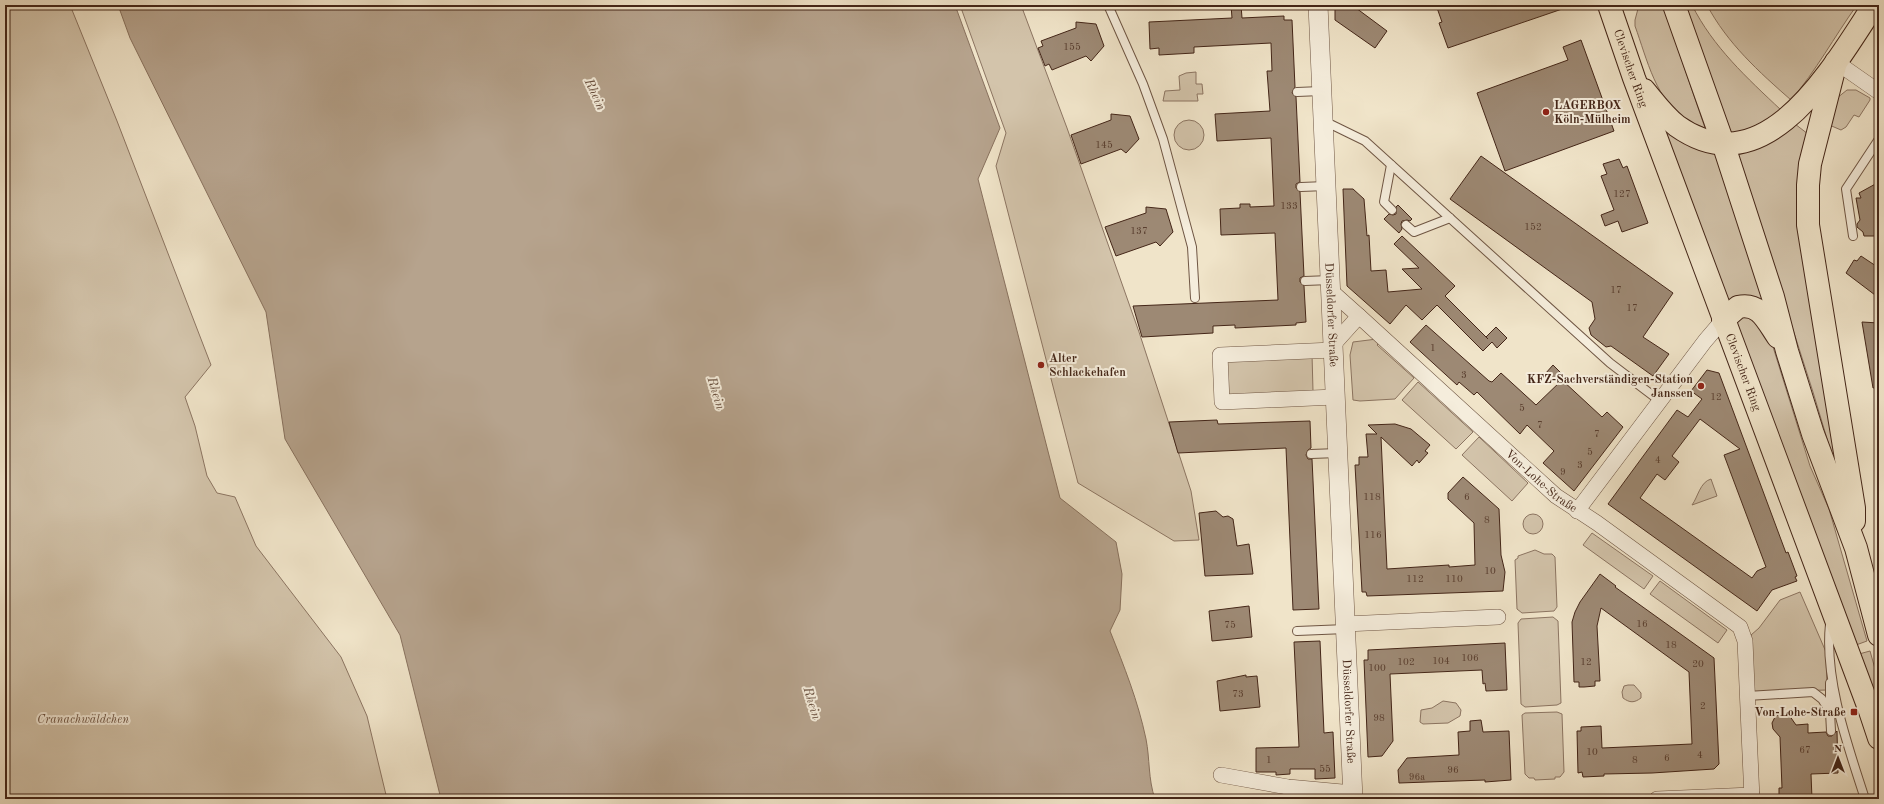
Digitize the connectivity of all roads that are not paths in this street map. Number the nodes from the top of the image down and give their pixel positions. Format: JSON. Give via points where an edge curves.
{"nodes":[{"id":1,"x":1108,"y":5,"type":"edge"},
{"id":2,"x":1318,"y":5,"type":"edge"},
{"id":3,"x":1610,"y":5,"type":"edge"},
{"id":4,"x":1625,"y":5,"type":"edge"},
{"id":5,"x":1674,"y":5,"type":"edge"},
{"id":6,"x":1874,"y":5,"type":"edge"},
{"id":7,"x":1619,"y":32,"type":"junction"},
{"id":8,"x":1836,"y":62,"type":"junction"},
{"id":9,"x":1634,"y":78,"type":"junction"},
{"id":10,"x":1322,"y":91,"type":"junction"},
{"id":11,"x":1297,"y":92,"type":"dead end"},
{"id":12,"x":1879,"y":92,"type":"edge"},
{"id":13,"x":1323,"y":121,"type":"junction"},
{"id":14,"x":1879,"y":139,"type":"edge"},
{"id":15,"x":1722,"y":143,"type":"junction"},
{"id":16,"x":1391,"y":165,"type":"junction"},
{"id":17,"x":1326,"y":186,"type":"junction"},
{"id":18,"x":1301,"y":187,"type":"dead end"},
{"id":19,"x":1392,"y":210,"type":"dead end"},
{"id":20,"x":1450,"y":218,"type":"junction"},
{"id":21,"x":1406,"y":225,"type":"dead end"},
{"id":22,"x":1852,"y":236,"type":"dead end"},
{"id":23,"x":1305,"y":281,"type":"dead end"},
{"id":24,"x":1330,"y":286,"type":"junction"},
{"id":25,"x":1195,"y":298,"type":"dead end"},
{"id":26,"x":1359,"y":316,"type":"junction"},
{"id":27,"x":1723,"y":320,"type":"junction"},
{"id":28,"x":1333,"y":347,"type":"junction"},
{"id":29,"x":1787,"y":351,"type":"junction"},
{"id":30,"x":1335,"y":397,"type":"junction"},
{"id":31,"x":1660,"y":401,"type":"junction"},
{"id":32,"x":1338,"y":453,"type":"junction"},
{"id":33,"x":1311,"y":454,"type":"dead end"},
{"id":34,"x":1577,"y":511,"type":"junction"},
{"id":35,"x":1856,"y":548,"type":"junction"},
{"id":36,"x":1832,"y":609,"type":"junction"},
{"id":37,"x":1498,"y":617,"type":"dead end"},
{"id":38,"x":1346,"y":627,"type":"junction"},
{"id":39,"x":1297,"y":631,"type":"dead end"},
{"id":40,"x":1879,"y":635,"type":"edge"},
{"id":41,"x":1831,"y":670,"type":"junction"},
{"id":42,"x":1748,"y":696,"type":"junction"},
{"id":43,"x":1830,"y":712,"type":"junction"},
{"id":44,"x":1831,"y":731,"type":"dead end"},
{"id":45,"x":1879,"y":738,"type":"edge"},
{"id":46,"x":1221,"y":775,"type":"dead end"},
{"id":47,"x":1353,"y":796,"type":"edge"},
{"id":48,"x":1752,"y":797,"type":"edge"},
{"id":49,"x":1657,"y":799,"type":"edge"},
{"id":50,"x":1865,"y":799,"type":"edge"}],
"edges":[{"from":1,"to":25,"type":"lane","via":[[1143,84],[1163,139],[1192,247]]},
{"from":2,"to":10,"type":"street","name":"Düsseldorfer Straße"},
{"from":3,"to":7,"type":"main road","name":"Clevischer Ring"},
{"from":4,"to":7,"type":"main road"},
{"from":5,"to":15,"type":"main road"},
{"from":6,"to":8,"type":"main road"},
{"from":7,"to":9,"type":"main road","name":"Clevischer Ring"},
{"from":8,"to":12,"type":"street"},
{"from":8,"to":15,"type":"main road","via":[[1794,113],[1783,122],[1756,138]]},
{"from":8,"to":35,"type":"main road","via":[[1810,164],[1808,225],[1854,508]]},
{"from":9,"to":15,"type":"main road","via":[[1676,125],[1698,138]]},
{"from":9,"to":27,"type":"main road","name":"Clevischer Ring"},
{"from":10,"to":11,"type":"lane"},
{"from":10,"to":13,"type":"street","name":"Düsseldorfer Straße"},
{"from":13,"to":16,"type":"lane","via":[[1365,141]]},
{"from":13,"to":17,"type":"street","name":"Düsseldorfer Straße"},
{"from":14,"to":22,"type":"lane","via":[[1846,189]]},
{"from":15,"to":29,"type":"main road","via":[[1773,297]]},
{"from":16,"to":19,"type":"lane","via":[[1384,202]]},
{"from":16,"to":20,"type":"lane"},
{"from":17,"to":18,"type":"lane"},
{"from":17,"to":24,"type":"street","name":"Düsseldorfer Straße"},
{"from":20,"to":21,"type":"lane","via":[[1414,232]]},
{"from":20,"to":31,"type":"lane","via":[[1610,363]]},
{"from":23,"to":24,"type":"lane"},
{"from":24,"to":26,"type":"street","name":"Von-Lohe-Straße"},
{"from":24,"to":28,"type":"street","name":"Düsseldorfer Straße"},
{"from":26,"to":28,"type":"street"},
{"from":26,"to":34,"type":"street","name":"Von-Lohe-Straße","via":[[1556,496]]},
{"from":27,"to":29,"type":"main road","via":[[1738,306],[1752,306],[1763,314]]},
{"from":27,"to":31,"type":"street"},
{"from":27,"to":36,"type":"main road","name":"Clevischer Ring"},
{"from":28,"to":30,"type":"street","name":"Düsseldorfer Straße"},
{"from":28,"to":30,"type":"street","via":[[1220,355],[1221,386],[1222,402]]},
{"from":29,"to":35,"type":"main road","via":[[1813,434]]},
{"from":30,"to":32,"type":"street","name":"Düsseldorfer Straße"},
{"from":31,"to":34,"type":"street"},
{"from":32,"to":33,"type":"lane"},
{"from":32,"to":38,"type":"street","name":"Düsseldorfer Straße"},
{"from":34,"to":42,"type":"street","name":"Von-Lohe-Straße","via":[[1740,627],[1745,641]]},
{"from":35,"to":40,"type":"main road"},
{"from":36,"to":41,"type":"lane","via":[[1829,637]]},
{"from":36,"to":45,"type":"main road","name":"Clevischer Ring"},
{"from":37,"to":38,"type":"street"},
{"from":38,"to":39,"type":"lane"},
{"from":38,"to":47,"type":"street","name":"Düsseldorfer Straße"},
{"from":41,"to":43,"type":"lane"},
{"from":41,"to":50,"type":"lane","via":[[1841,721]]},
{"from":42,"to":43,"type":"lane","via":[[1813,692],[1822,699]]},
{"from":42,"to":48,"type":"street"},
{"from":43,"to":44,"type":"lane"},
{"from":46,"to":47,"type":"street"},
{"from":48,"to":49,"type":"street"}]}
